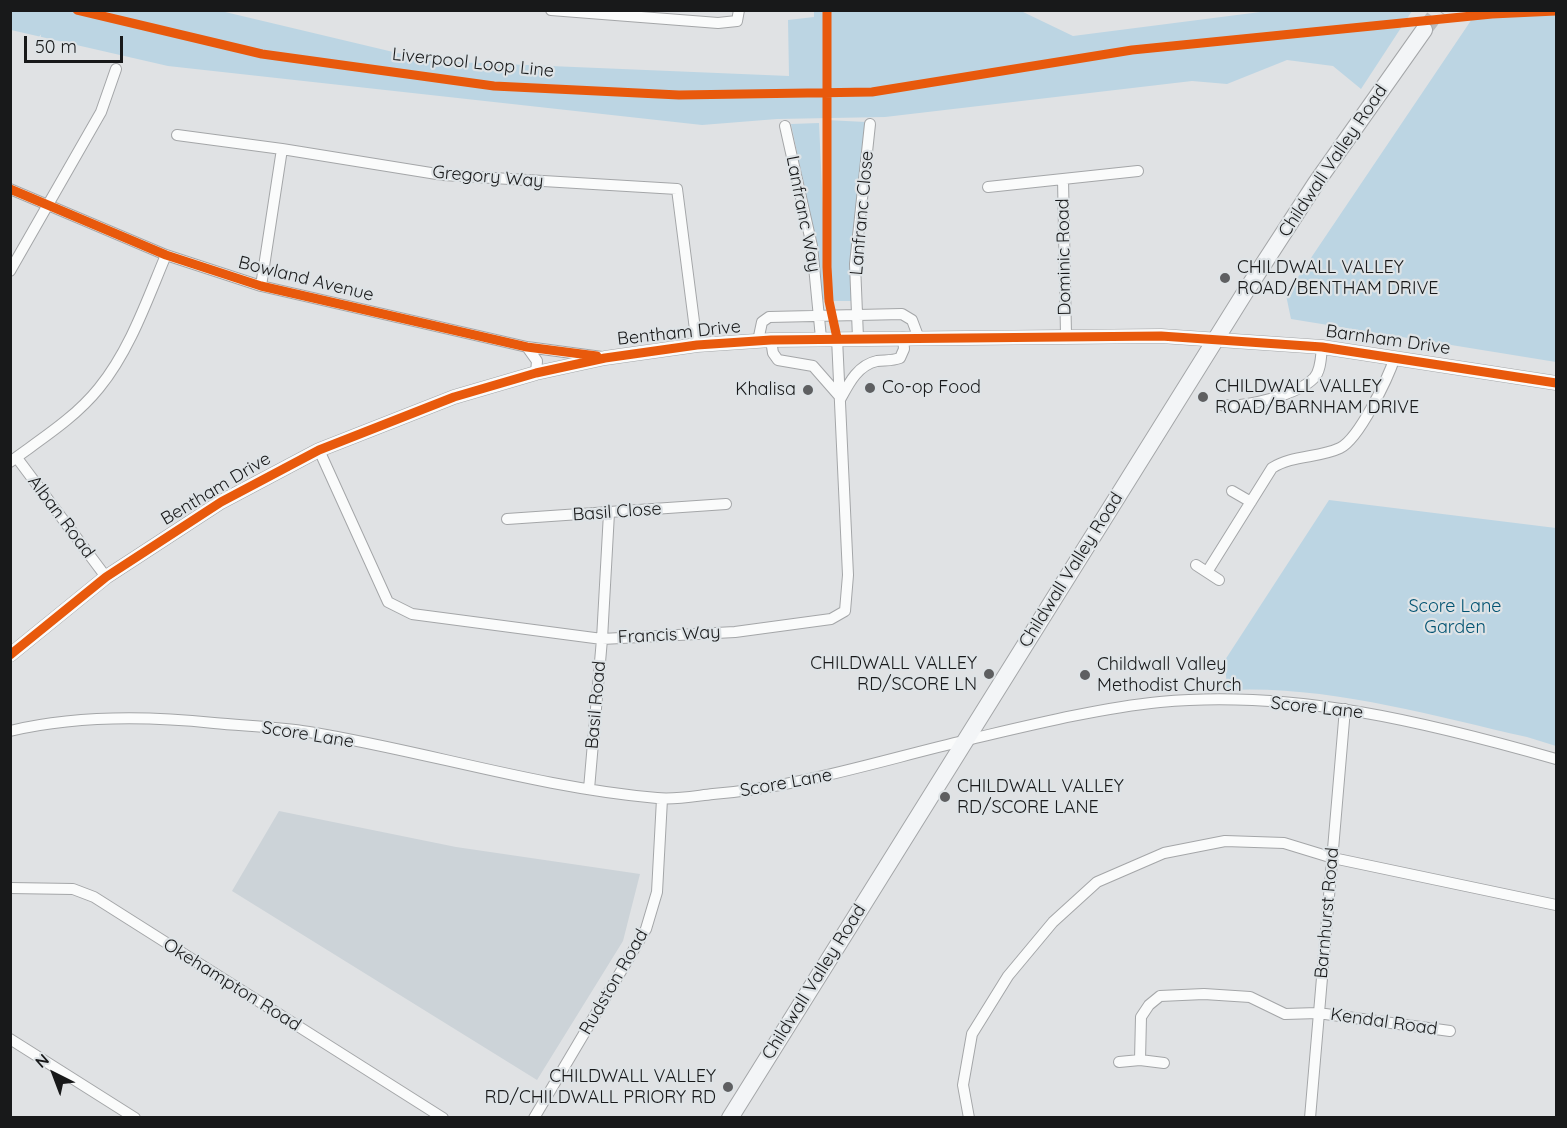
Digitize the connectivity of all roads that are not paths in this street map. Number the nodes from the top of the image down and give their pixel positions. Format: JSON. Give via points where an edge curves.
{"nodes":[{"id":1,"x":551,"y":10,"type":"edge"},
{"id":2,"x":739,"y":10,"type":"edge"},
{"id":3,"x":1424,"y":30,"type":"tunnel mouth"},
{"id":4,"x":116,"y":69,"type":"dead end"},
{"id":5,"x":870,"y":124,"type":"dead end"},
{"id":6,"x":785,"y":126,"type":"dead end"},
{"id":7,"x":177,"y":135,"type":"dead end"},
{"id":8,"x":282,"y":149,"type":"junction"},
{"id":9,"x":1138,"y":171,"type":"dead end"},
{"id":10,"x":1063,"y":179,"type":"junction"},
{"id":11,"x":988,"y":187,"type":"dead end"},
{"id":12,"x":10,"y":189,"type":"edge"},
{"id":13,"x":47,"y":206,"type":"junction"},
{"id":14,"x":166,"y":255,"type":"junction"},
{"id":15,"x":10,"y":271,"type":"edge"},
{"id":16,"x":261,"y":286,"type":"junction"},
{"id":17,"x":818,"y":316,"type":"junction"},
{"id":18,"x":857,"y":316,"type":"junction"},
{"id":19,"x":1066,"y":335,"type":"junction"},
{"id":20,"x":918,"y":336,"type":"junction"},
{"id":21,"x":903,"y":337,"type":"junction"},
{"id":22,"x":821,"y":338,"type":"junction"},
{"id":23,"x":837,"y":338,"type":"junction"},
{"id":24,"x":858,"y":338,"type":"junction"},
{"id":25,"x":765,"y":340,"type":"junction"},
{"id":26,"x":1214,"y":341,"type":"junction"},
{"id":27,"x":697,"y":345,"type":"junction"},
{"id":28,"x":527,"y":346,"type":"junction"},
{"id":29,"x":1322,"y":347,"type":"junction"},
{"id":30,"x":1395,"y":357,"type":"junction"},
{"id":31,"x":605,"y":358,"type":"junction"},
{"id":32,"x":536,"y":373,"type":"junction"},
{"id":33,"x":1557,"y":383,"type":"edge"},
{"id":34,"x":841,"y":398,"type":"junction"},
{"id":35,"x":1221,"y":405,"type":"dead end"},
{"id":36,"x":319,"y":450,"type":"junction"},
{"id":37,"x":14,"y":460,"type":"edge"},
{"id":38,"x":1232,"y":491,"type":"dead end"},
{"id":39,"x":1251,"y":502,"type":"junction"},
{"id":40,"x":726,"y":504,"type":"dead end"},
{"id":41,"x":609,"y":513,"type":"junction"},
{"id":42,"x":507,"y":519,"type":"dead end"},
{"id":43,"x":1196,"y":566,"type":"dead end"},
{"id":44,"x":1207,"y":572,"type":"junction"},
{"id":45,"x":106,"y":577,"type":"junction"},
{"id":46,"x":1219,"y":579,"type":"dead end"},
{"id":47,"x":602,"y":639,"type":"junction"},
{"id":48,"x":10,"y":655,"type":"edge"},
{"id":49,"x":1345,"y":710,"type":"junction"},
{"id":50,"x":10,"y":731,"type":"edge"},
{"id":51,"x":967,"y":740,"type":"junction"},
{"id":52,"x":1557,"y":759,"type":"edge"},
{"id":53,"x":589,"y":789,"type":"junction"},
{"id":54,"x":662,"y":799,"type":"junction"},
{"id":55,"x":1333,"y":858,"type":"junction"},
{"id":56,"x":10,"y":888,"type":"edge"},
{"id":57,"x":1557,"y":905,"type":"edge"},
{"id":58,"x":1318,"y":1013,"type":"junction"},
{"id":59,"x":1450,"y":1031,"type":"dead end"},
{"id":60,"x":10,"y":1039,"type":"edge"},
{"id":61,"x":1140,"y":1060,"type":"junction"},
{"id":62,"x":1119,"y":1062,"type":"dead end"},
{"id":63,"x":1164,"y":1063,"type":"dead end"},
{"id":64,"x":135,"y":1118,"type":"edge"},
{"id":65,"x":443,"y":1118,"type":"edge"},
{"id":66,"x":534,"y":1118,"type":"edge"},
{"id":67,"x":730,"y":1118,"type":"edge"},
{"id":68,"x":969,"y":1118,"type":"edge"},
{"id":69,"x":1310,"y":1118,"type":"edge"}],
"edges":[{"from":1,"to":2,"type":"street","via":[[718,23],[737,21]]},
{"from":3,"to":26,"type":"main road","name":"Childwall Valley Road","via":[[1316,183]]},
{"from":4,"to":13,"type":"street","via":[[101,112]]},
{"from":5,"to":18,"type":"street","name":"Lanfranc Close","via":[[855,264]]},
{"from":6,"to":17,"type":"street","name":"Lanfranc Way","via":[[812,246]]},
{"from":7,"to":8,"type":"street"},
{"from":8,"to":16,"type":"street"},
{"from":8,"to":27,"type":"street","name":"Gregory Way","via":[[443,175],[677,189]]},
{"from":9,"to":10,"type":"street"},
{"from":10,"to":11,"type":"street"},
{"from":10,"to":19,"type":"street","name":"Dominic Road"},
{"from":12,"to":13,"type":"street","name":"Bowland Avenue"},
{"from":13,"to":14,"type":"street","name":"Bowland Avenue"},
{"from":13,"to":15,"type":"street"},
{"from":14,"to":16,"type":"street","name":"Bowland Avenue"},
{"from":14,"to":37,"type":"street","via":[[127,345],[99,388],[64,423]]},
{"from":16,"to":28,"type":"street","name":"Bowland Avenue"},
{"from":17,"to":18,"type":"street"},
{"from":17,"to":22,"type":"street","name":"Lanfranc Way"},
{"from":17,"to":25,"type":"street","via":[[765,318],[760,326]]},
{"from":18,"to":20,"type":"street","via":[[905,315],[912,320]]},
{"from":18,"to":24,"type":"street","name":"Lanfranc Close"},
{"from":19,"to":20,"type":"street","name":"Bentham Drive"},
{"from":19,"to":26,"type":"street","name":"Bentham Drive"},
{"from":20,"to":21,"type":"street","name":"Bentham Drive"},
{"from":21,"to":24,"type":"street","name":"Bentham Drive"},
{"from":21,"to":34,"type":"street","via":[[900,358],[872,362],[853,377]]},
{"from":22,"to":23,"type":"street","name":"Bentham Drive"},
{"from":22,"to":25,"type":"street","name":"Bentham Drive"},
{"from":23,"to":24,"type":"street","name":"Bentham Drive"},
{"from":23,"to":34,"type":"street","name":"Francis Way"},
{"from":25,"to":27,"type":"street","name":"Bentham Drive"},
{"from":25,"to":34,"type":"street","via":[[778,360],[813,366]]},
{"from":26,"to":29,"type":"street","name":"Barnham Drive"},
{"from":26,"to":51,"type":"main road","name":"Childwall Valley Road"},
{"from":27,"to":31,"type":"street","name":"Bentham Drive"},
{"from":28,"to":31,"type":"street","name":"Bowland Avenue"},
{"from":28,"to":32,"type":"street","via":[[537,361]]},
{"from":29,"to":30,"type":"street","name":"Barnham Drive"},
{"from":29,"to":35,"type":"street","via":[[1317,374],[1308,382],[1246,405]]},
{"from":30,"to":33,"type":"street","name":"Barnham Drive"},
{"from":30,"to":39,"type":"street","via":[[1386,382],[1348,442],[1340,448],[1276,466]]},
{"from":31,"to":32,"type":"street","name":"Bentham Drive"},
{"from":32,"to":36,"type":"street","name":"Bentham Drive","via":[[454,397]]},
{"from":34,"to":47,"type":"street","name":"Francis Way","via":[[848,575],[845,611],[831,619],[735,632]]},
{"from":36,"to":45,"type":"street","name":"Bentham Drive","via":[[221,502]]},
{"from":36,"to":47,"type":"street","name":"Francis Way","via":[[388,602],[412,614]]},
{"from":37,"to":45,"type":"street","name":"Alban Road"},
{"from":38,"to":39,"type":"street"},
{"from":39,"to":44,"type":"street"},
{"from":40,"to":41,"type":"street","name":"Basil Close"},
{"from":41,"to":42,"type":"street","name":"Basil Close"},
{"from":41,"to":47,"type":"street","name":"Basil Road"},
{"from":43,"to":44,"type":"street"},
{"from":44,"to":46,"type":"street"},
{"from":45,"to":48,"type":"street","name":"Bentham Drive"},
{"from":47,"to":53,"type":"street","name":"Basil Road"},
{"from":49,"to":51,"type":"street","name":"Score Lane","via":[[1251,701],[1164,701]]},
{"from":49,"to":52,"type":"street","name":"Score Lane","via":[[1451,731]]},
{"from":49,"to":55,"type":"street","name":"Barnhurst Road"},
{"from":50,"to":53,"type":"street","name":"Score Lane","via":[[44,723],[153,717],[284,730]]},
{"from":51,"to":54,"type":"street","name":"Score Lane","via":[[760,790]]},
{"from":51,"to":67,"type":"main road","name":"Childwall Valley Road"},
{"from":53,"to":54,"type":"street","name":"Score Lane"},
{"from":54,"to":66,"type":"street","name":"Rudston Road","via":[[657,892],[646,929]]},
{"from":55,"to":57,"type":"street"},
{"from":55,"to":58,"type":"street","name":"Barnhurst Road"},
{"from":55,"to":68,"type":"street","via":[[1284,843],[1225,841],[1164,853],[1097,882],[1053,922],[1008,976],[972,1035],[963,1085]]},
{"from":56,"to":65,"type":"street","name":"Okehampton Road","via":[[73,889],[94,897]]},
{"from":58,"to":59,"type":"street","name":"Kendal Road"},
{"from":58,"to":61,"type":"street","name":"Kendal Road","via":[[1285,1014],[1250,997],[1160,996],[1141,1017]]},
{"from":58,"to":69,"type":"street","name":"Barnhurst Road"},
{"from":60,"to":64,"type":"street"},
{"from":61,"to":62,"type":"street"},
{"from":61,"to":63,"type":"street"}]}
